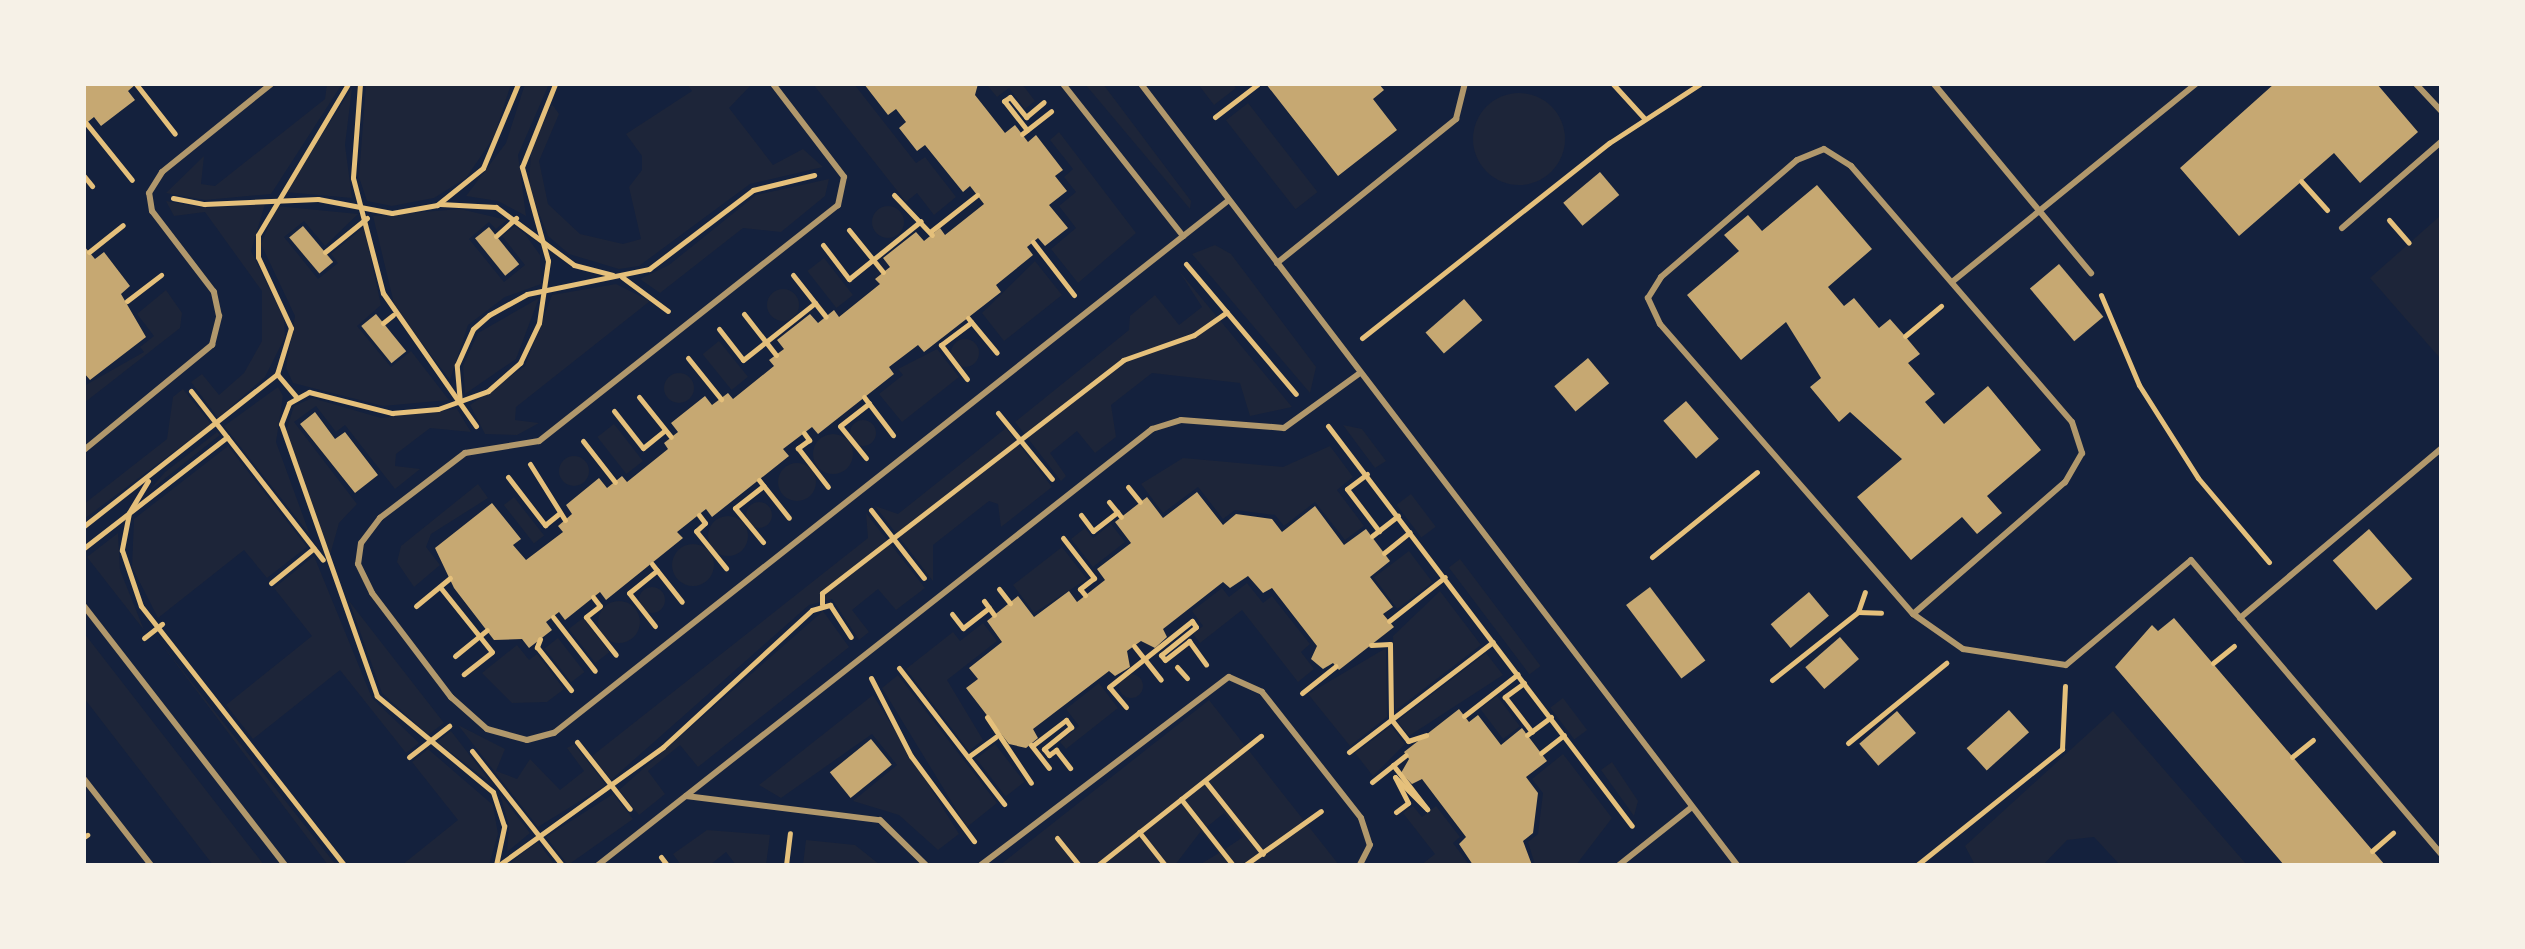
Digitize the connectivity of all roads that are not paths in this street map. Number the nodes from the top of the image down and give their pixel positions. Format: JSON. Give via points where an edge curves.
{"nodes":[{"id":1,"x":271,"y":84,"type":"edge"},
{"id":2,"x":773,"y":84,"type":"edge"},
{"id":3,"x":1063,"y":84,"type":"edge"},
{"id":4,"x":1141,"y":84,"type":"edge"},
{"id":5,"x":1465,"y":84,"type":"edge"},
{"id":6,"x":1934,"y":84,"type":"edge"},
{"id":7,"x":2196,"y":84,"type":"edge"},
{"id":8,"x":2416,"y":84,"type":"edge"},
{"id":9,"x":2441,"y":111,"type":"edge"},
{"id":10,"x":2441,"y":142,"type":"edge"},
{"id":11,"x":1229,"y":200,"type":"junction"},
{"id":12,"x":2041,"y":212,"type":"junction"},
{"id":13,"x":2342,"y":228,"type":"road end"},
{"id":14,"x":1183,"y":236,"type":"junction"},
{"id":15,"x":1277,"y":263,"type":"junction"},
{"id":16,"x":2091,"y":273,"type":"road end"},
{"id":17,"x":1952,"y":282,"type":"junction"},
{"id":18,"x":1360,"y":373,"type":"junction"},
{"id":19,"x":2441,"y":449,"type":"edge"},
{"id":20,"x":84,"y":450,"type":"edge"},
{"id":21,"x":84,"y":606,"type":"edge"},
{"id":22,"x":1913,"y":614,"type":"junction"},
{"id":23,"x":2240,"y":618,"type":"junction"},
{"id":24,"x":84,"y":779,"type":"edge"},
{"id":25,"x":686,"y":796,"type":"junction"},
{"id":26,"x":1692,"y":807,"type":"junction"},
{"id":27,"x":2441,"y":854,"type":"edge"},
{"id":28,"x":151,"y":865,"type":"edge"},
{"id":29,"x":285,"y":865,"type":"edge"},
{"id":30,"x":598,"y":865,"type":"edge"},
{"id":31,"x":926,"y":865,"type":"edge"},
{"id":32,"x":981,"y":865,"type":"edge"},
{"id":33,"x":1360,"y":865,"type":"edge"},
{"id":34,"x":1619,"y":865,"type":"edge"},
{"id":35,"x":1737,"y":865,"type":"edge"}],
"edges":[{"from":1,"to":20,"type":"lane","via":[[188,151],[149,193],[152,211],[214,292],[216,335],[196,364]]},
{"from":2,"to":14,"type":"lane","via":[[838,168],[846,194],[526,448],[481,448],[460,455],[380,518],[358,553],[372,593],[445,689],[473,721],[502,734],[536,740],[564,726]]},
{"from":3,"to":14,"type":"lane"},
{"from":4,"to":11,"type":"lane"},
{"from":5,"to":15,"type":"lane","via":[[1456,119]]},
{"from":6,"to":12,"type":"lane"},
{"from":7,"to":12,"type":"lane"},
{"from":8,"to":9,"type":"lane"},
{"from":10,"to":13,"type":"lane"},
{"from":11,"to":14,"type":"lane"},
{"from":11,"to":15,"type":"lane"},
{"from":12,"to":16,"type":"lane"},
{"from":12,"to":17,"type":"lane"},
{"from":15,"to":18,"type":"lane"},
{"from":17,"to":22,"type":"lane","via":[[2072,422],[2082,453],[2065,482]]},
{"from":17,"to":22,"type":"lane","via":[[1851,166],[1824,149],[1797,160],[1661,277],[1648,298],[1660,324]]},
{"from":18,"to":25,"type":"lane","via":[[1284,428],[1165,423],[1065,495]]},
{"from":18,"to":26,"type":"lane"},
{"from":19,"to":23,"type":"lane"},
{"from":21,"to":29,"type":"lane"},
{"from":22,"to":23,"type":"lane","via":[[1963,649],[2066,665],[2191,560]]},
{"from":23,"to":27,"type":"lane"},
{"from":24,"to":28,"type":"lane"},
{"from":25,"to":30,"type":"lane"},
{"from":25,"to":31,"type":"lane","via":[[880,820]]},
{"from":26,"to":34,"type":"lane"},
{"from":26,"to":35,"type":"lane"},
{"from":32,"to":33,"type":"lane","via":[[1218,680],[1236,677],[1262,692],[1361,818],[1370,845]]}]}
